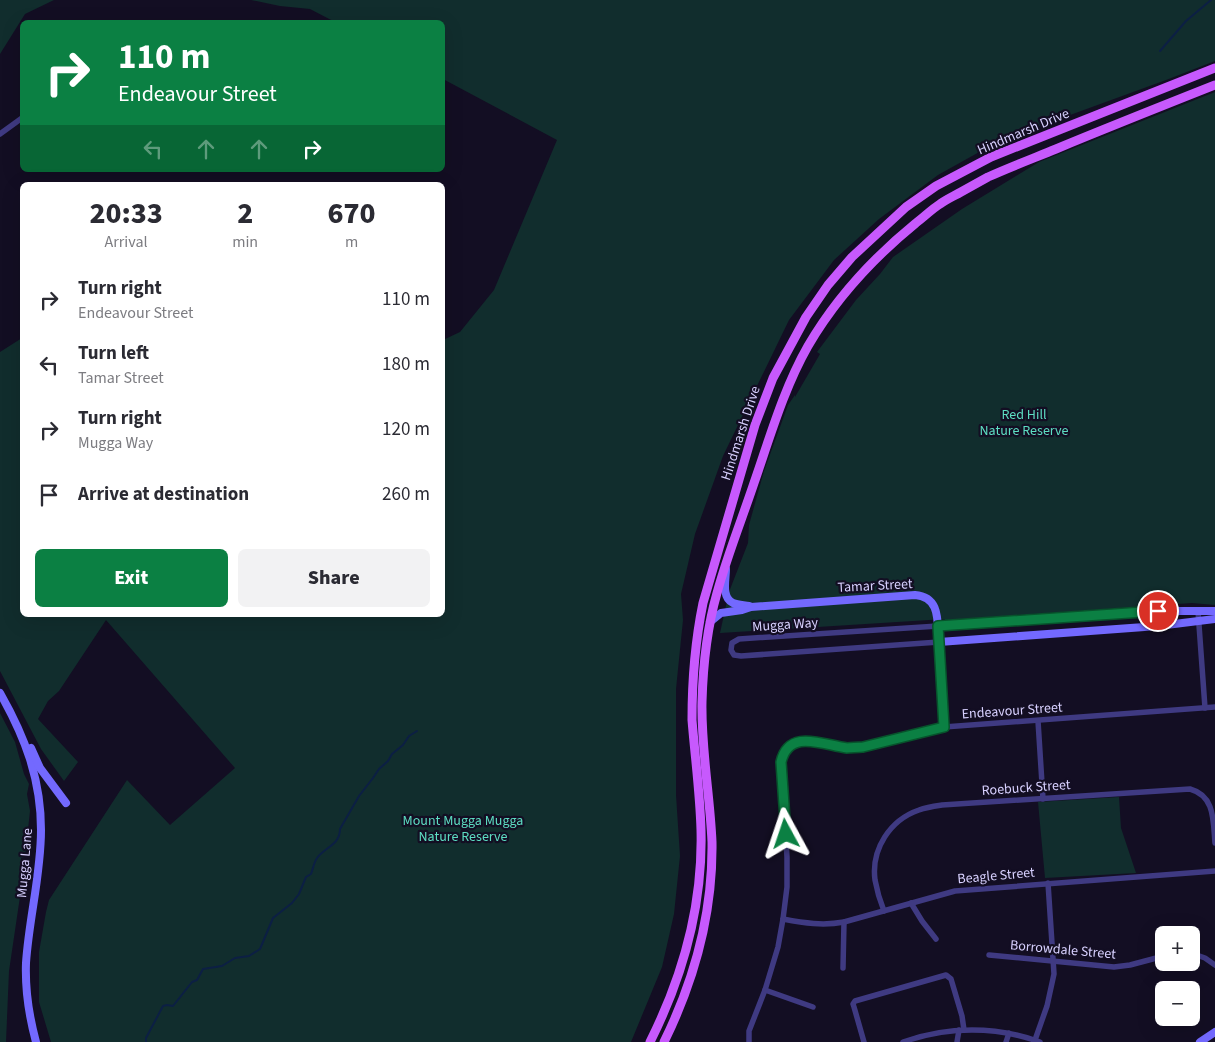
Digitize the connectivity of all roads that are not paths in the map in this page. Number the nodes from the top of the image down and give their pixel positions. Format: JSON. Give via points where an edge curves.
{"nodes":[{"id":1,"x":1215,"y":68,"type":"edge"},
{"id":2,"x":1215,"y":86,"type":"edge"},
{"id":3,"x":20,"y":119,"type":"edge"},
{"id":4,"x":0,"y":134,"type":"edge"},
{"id":5,"x":727,"y":563,"type":"junction"},
{"id":6,"x":751,"y":607,"type":"junction"},
{"id":7,"x":1198,"y":611,"type":"junction"},
{"id":8,"x":1215,"y":611,"type":"edge"},
{"id":9,"x":1215,"y":619,"type":"edge"},
{"id":10,"x":1199,"y":621,"type":"junction"},
{"id":11,"x":710,"y":622,"type":"junction"},
{"id":12,"x":938,"y":626,"type":"junction"},
{"id":13,"x":938,"y":642,"type":"junction"},
{"id":14,"x":0,"y":693,"type":"edge"},
{"id":15,"x":1205,"y":708,"type":"junction"},
{"id":16,"x":1215,"y":708,"type":"edge"},
{"id":17,"x":1038,"y":721,"type":"junction"},
{"id":18,"x":18,"y":727,"type":"junction"},
{"id":19,"x":944,"y":727,"type":"junction"},
{"id":20,"x":1043,"y":799,"type":"junction"},
{"id":21,"x":66,"y":803,"type":"dead end"},
{"id":22,"x":1215,"y":843,"type":"edge"},
{"id":23,"x":1215,"y":871,"type":"edge"},
{"id":24,"x":1048,"y":883,"type":"junction"},
{"id":25,"x":911,"y":903,"type":"junction"},
{"id":26,"x":884,"y":910,"type":"junction"},
{"id":27,"x":783,"y":919,"type":"junction"},
{"id":28,"x":844,"y":922,"type":"junction"},
{"id":29,"x":936,"y":939,"type":"dead end"},
{"id":30,"x":989,"y":954,"type":"dead end"},
{"id":31,"x":1200,"y":956,"type":"edge"},
{"id":32,"x":1155,"y":958,"type":"edge"},
{"id":33,"x":1054,"y":961,"type":"junction"},
{"id":34,"x":1215,"y":965,"type":"edge"},
{"id":35,"x":843,"y":968,"type":"dead end"},
{"id":36,"x":765,"y":990,"type":"junction"},
{"id":37,"x":813,"y":1007,"type":"dead end"},
{"id":38,"x":961,"y":1030,"type":"junction"},
{"id":39,"x":1215,"y":1032,"type":"edge"},
{"id":40,"x":1009,"y":1033,"type":"junction"},
{"id":41,"x":1038,"y":1041,"type":"edge"},
{"id":42,"x":36,"y":1042,"type":"edge"},
{"id":43,"x":650,"y":1042,"type":"edge"},
{"id":44,"x":664,"y":1042,"type":"edge"},
{"id":45,"x":749,"y":1042,"type":"edge"},
{"id":46,"x":864,"y":1042,"type":"edge"},
{"id":47,"x":903,"y":1042,"type":"edge"},
{"id":48,"x":957,"y":1042,"type":"edge"},
{"id":49,"x":1006,"y":1042,"type":"edge"},
{"id":50,"x":1200,"y":1042,"type":"edge"}],
"edges":[{"from":1,"to":43,"type":"main road","name":"Hindmarsh Drive","via":[[991,157],[936,186],[906,207],[852,257],[801,325],[773,378],[755,425],[703,603],[694,656],[692,701],[701,831],[699,880],[681,969]]},
{"from":2,"to":5,"type":"main road","name":"Hindmarsh Drive","via":[[988,177],[940,203],[886,248],[842,296],[806,349],[786,394]]},
{"from":3,"to":4,"type":"street"},
{"from":5,"to":6,"type":"main road","name":"Tamar Street","via":[[725,591],[728,599],[734,604]]},
{"from":5,"to":11,"type":"main road","name":"Hindmarsh Drive"},
{"from":6,"to":11,"type":"main road","name":"Tamar Street","via":[[721,613]]},
{"from":6,"to":12,"type":"main road","name":"Tamar Street","via":[[920,595],[933,604]]},
{"from":7,"to":8,"type":"main road","name":"Mugga Way"},
{"from":7,"to":10,"type":"street"},
{"from":7,"to":12,"type":"main road","name":"Mugga Way"},
{"from":9,"to":10,"type":"main road","name":"Mugga Way"},
{"from":10,"to":13,"type":"main road","name":"Mugga Way"},
{"from":10,"to":15,"type":"street"},
{"from":11,"to":44,"type":"main road","name":"Hindmarsh Drive","via":[[702,704],[712,846],[708,896],[694,969]]},
{"from":12,"to":13,"type":"main road","name":"Tamar Street"},
{"from":12,"to":13,"type":"street","name":"Mugga Way","via":[[738,639],[732,643],[731,650],[734,655],[741,656]]},
{"from":13,"to":19,"type":"street","name":"Tamar Street"},
{"from":14,"to":18,"type":"main road","name":"Mugga Lane"},
{"from":15,"to":16,"type":"street","name":"Endeavour Street"},
{"from":15,"to":17,"type":"street","name":"Endeavour Street"},
{"from":17,"to":19,"type":"street","name":"Endeavour Street"},
{"from":17,"to":20,"type":"street"},
{"from":18,"to":21,"type":"main road","via":[[40,768]]},
{"from":18,"to":42,"type":"main road","name":"Mugga Lane","via":[[34,773],[40,818],[39,863],[26,964],[28,1000]]},
{"from":19,"to":27,"type":"street","name":"Endeavour Street","via":[[850,748],[802,740],[784,751],[781,777],[788,874]]},
{"from":20,"to":22,"type":"street","name":"Roebuck Street","via":[[1194,790],[1210,804]]},
{"from":20,"to":26,"type":"street","name":"Roebuck Street","via":[[942,805],[920,810],[902,819],[886,835],[876,861],[875,880]]},
{"from":23,"to":24,"type":"street","name":"Beagle Street"},
{"from":24,"to":25,"type":"street","name":"Beagle Street","via":[[955,891]]},
{"from":24,"to":33,"type":"street"},
{"from":25,"to":26,"type":"street","name":"Beagle Street"},
{"from":25,"to":29,"type":"street"},
{"from":26,"to":28,"type":"street","name":"Beagle Street"},
{"from":27,"to":28,"type":"street","name":"Beagle Street","via":[[821,924]]},
{"from":27,"to":36,"type":"street","name":"Endeavour Street"},
{"from":28,"to":35,"type":"street"},
{"from":30,"to":33,"type":"street","name":"Borrowdale Street"},
{"from":31,"to":34,"type":"street"},
{"from":32,"to":33,"type":"street","name":"Borrowdale Street","via":[[1114,967]]},
{"from":33,"to":41,"type":"street","via":[[1051,990]]},
{"from":36,"to":37,"type":"street"},
{"from":36,"to":45,"type":"street","name":"Endeavour Street","via":[[749,1031]]},
{"from":38,"to":40,"type":"street"},
{"from":38,"to":46,"type":"street","via":[[962,1012],[951,979],[944,975],[855,1000],[853,1004]]},
{"from":38,"to":47,"type":"street"},
{"from":38,"to":48,"type":"street"},
{"from":39,"to":50,"type":"main road"},
{"from":40,"to":41,"type":"street"},
{"from":40,"to":49,"type":"street"}]}
